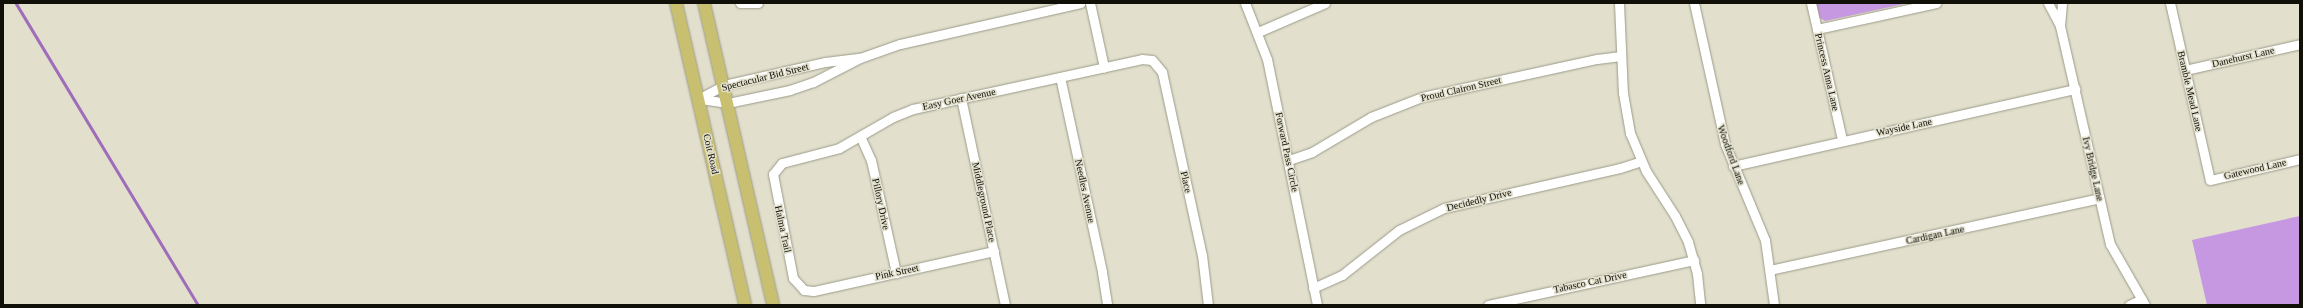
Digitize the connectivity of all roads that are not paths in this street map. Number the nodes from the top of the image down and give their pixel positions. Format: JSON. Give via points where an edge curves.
{"nodes":[{"id":1,"x":676,"y":3,"type":"edge"},
{"id":2,"x":704,"y":3,"type":"edge"},
{"id":3,"x":740,"y":3,"type":"edge"},
{"id":4,"x":758,"y":3,"type":"edge"},
{"id":5,"x":1080,"y":3,"type":"edge"},
{"id":6,"x":1090,"y":3,"type":"edge"},
{"id":7,"x":1244,"y":3,"type":"edge"},
{"id":8,"x":1325,"y":3,"type":"edge"},
{"id":9,"x":1619,"y":3,"type":"edge"},
{"id":10,"x":1694,"y":3,"type":"edge"},
{"id":11,"x":1811,"y":3,"type":"edge"},
{"id":12,"x":1936,"y":3,"type":"edge"},
{"id":13,"x":2048,"y":3,"type":"edge"},
{"id":14,"x":2062,"y":3,"type":"edge"},
{"id":15,"x":2170,"y":3,"type":"edge"},
{"id":16,"x":2060,"y":26,"type":"junction"},
{"id":17,"x":1817,"y":29,"type":"junction"},
{"id":18,"x":1258,"y":32,"type":"junction"},
{"id":19,"x":2300,"y":44,"type":"edge"},
{"id":20,"x":1621,"y":56,"type":"junction"},
{"id":21,"x":860,"y":58,"type":"junction"},
{"id":22,"x":1155,"y":62,"type":"joint"},
{"id":23,"x":1104,"y":67,"type":"junction"},
{"id":24,"x":2185,"y":70,"type":"junction"},
{"id":25,"x":1060,"y":77,"type":"junction"},
{"id":26,"x":724,"y":85,"type":"junction"},
{"id":27,"x":2075,"y":89,"type":"junction"},
{"id":28,"x":961,"y":98,"type":"junction"},
{"id":29,"x":698,"y":99,"type":"junction"},
{"id":30,"x":728,"y":103,"type":"junction"},
{"id":31,"x":861,"y":138,"type":"junction"},
{"id":32,"x":1842,"y":140,"type":"junction"},
{"id":33,"x":2300,"y":159,"type":"edge"},
{"id":34,"x":1289,"y":160,"type":"junction"},
{"id":35,"x":1641,"y":161,"type":"junction"},
{"id":36,"x":1733,"y":166,"type":"junction"},
{"id":37,"x":775,"y":169,"type":"joint"},
{"id":38,"x":2210,"y":180,"type":"joint"},
{"id":39,"x":2099,"y":198,"type":"junction"},
{"id":40,"x":994,"y":251,"type":"junction"},
{"id":41,"x":1694,"y":260,"type":"junction"},
{"id":42,"x":1770,"y":270,"type":"junction"},
{"id":43,"x":896,"y":273,"type":"junction"},
{"id":44,"x":800,"y":288,"type":"joint"},
{"id":45,"x":1313,"y":288,"type":"junction"},
{"id":46,"x":2144,"y":302,"type":"edge"},
{"id":47,"x":745,"y":305,"type":"edge"},
{"id":48,"x":773,"y":305,"type":"edge"},
{"id":49,"x":1005,"y":305,"type":"edge"},
{"id":50,"x":1107,"y":305,"type":"edge"},
{"id":51,"x":1208,"y":305,"type":"edge"},
{"id":52,"x":1317,"y":305,"type":"edge"},
{"id":53,"x":1488,"y":305,"type":"edge"},
{"id":54,"x":1700,"y":305,"type":"edge"},
{"id":55,"x":1774,"y":305,"type":"edge"},
{"id":56,"x":2129,"y":305,"type":"edge"}],
"edges":[{"from":1,"to":29,"type":"main road","name":"Coit Road"},
{"from":2,"to":26,"type":"main road"},
{"from":3,"to":4,"type":"street"},
{"from":5,"to":21,"type":"street","name":"Spectacular Bid Street","via":[[900,44]]},
{"from":6,"to":23,"type":"street"},
{"from":7,"to":18,"type":"street","name":"Forward Pass Circle"},
{"from":8,"to":18,"type":"street"},
{"from":9,"to":20,"type":"street"},
{"from":10,"to":36,"type":"street","name":"Woodford Lane","via":[[1719,121]]},
{"from":11,"to":17,"type":"street","name":"Princess Anna Lane"},
{"from":12,"to":17,"type":"street"},
{"from":13,"to":16,"type":"street","name":"Ivy Bridge Lane"},
{"from":14,"to":16,"type":"street","name":"Ivy Bridge Lane"},
{"from":15,"to":24,"type":"street","name":"Bramble Mead Lane"},
{"from":16,"to":27,"type":"street","name":"Ivy Bridge Lane"},
{"from":17,"to":32,"type":"street","name":"Princess Anna Lane"},
{"from":18,"to":34,"type":"street","name":"Forward Pass Circle","via":[[1267,59]]},
{"from":19,"to":24,"type":"street","name":"Danehurst Lane"},
{"from":20,"to":34,"type":"street","name":"Proud Clairon Street","via":[[1422,97],[1371,117],[1312,152]]},
{"from":20,"to":35,"type":"street","via":[[1626,115]]},
{"from":21,"to":26,"type":"street","name":"Spectacular Bid Street","via":[[825,62]]},
{"from":21,"to":30,"type":"street","name":"Spectacular Bid Street","via":[[802,86]]},
{"from":22,"to":23,"type":"street","name":"Easy Goer Avenue","via":[[1142,59]]},
{"from":22,"to":51,"type":"street","name":"Place","via":[[1162,72],[1202,255]]},
{"from":23,"to":25,"type":"street","name":"Easy Goer Avenue"},
{"from":24,"to":38,"type":"street","name":"Bramble Mead Lane"},
{"from":25,"to":28,"type":"street","name":"Easy Goer Avenue"},
{"from":25,"to":50,"type":"street","name":"Needles Avenue"},
{"from":26,"to":29,"type":"street","name":"Spectacular Bid Street"},
{"from":26,"to":30,"type":"main road"},
{"from":27,"to":32,"type":"street","name":"Wayside Lane"},
{"from":27,"to":39,"type":"street","name":"Ivy Bridge Lane"},
{"from":28,"to":31,"type":"street","name":"Easy Goer Avenue","via":[[903,113]]},
{"from":28,"to":40,"type":"street","name":"Middleground Place"},
{"from":29,"to":30,"type":"street","name":"Spectacular Bid Street"},
{"from":29,"to":47,"type":"main road","name":"Coit Road"},
{"from":30,"to":48,"type":"main road"},
{"from":31,"to":37,"type":"street","name":"Easy Goer Avenue","via":[[833,150],[782,163]]},
{"from":31,"to":43,"type":"street","name":"Pillory Drive","via":[[871,160]]},
{"from":32,"to":36,"type":"street","name":"Wayside Lane"},
{"from":33,"to":38,"type":"street","name":"Gatewood Lane"},
{"from":34,"to":45,"type":"street","name":"Forward Pass Circle"},
{"from":35,"to":41,"type":"street","via":[[1679,222]]},
{"from":35,"to":45,"type":"street","name":"Decidedly Drive","via":[[1444,208],[1399,230],[1342,275]]},
{"from":36,"to":42,"type":"street","name":"Woodford Lane","via":[[1762,231]]},
{"from":37,"to":44,"type":"street","name":"Halma Trail","via":[[772,182],[793,278]]},
{"from":39,"to":42,"type":"street","name":"Cardigan Lane"},
{"from":39,"to":46,"type":"street","name":"Ivy Bridge Lane","via":[[2112,249]]},
{"from":40,"to":43,"type":"street","name":"Pink Street"},
{"from":40,"to":49,"type":"street","name":"Middleground Place"},
{"from":41,"to":53,"type":"street","name":"Tabasco Cat Drive"},
{"from":41,"to":54,"type":"street"},
{"from":42,"to":55,"type":"street","name":"Woodford Lane"},
{"from":43,"to":44,"type":"street","name":"Pink Street","via":[[813,291]]},
{"from":45,"to":52,"type":"street","name":"Forward Pass Circle"},
{"from":46,"to":56,"type":"street"}]}
